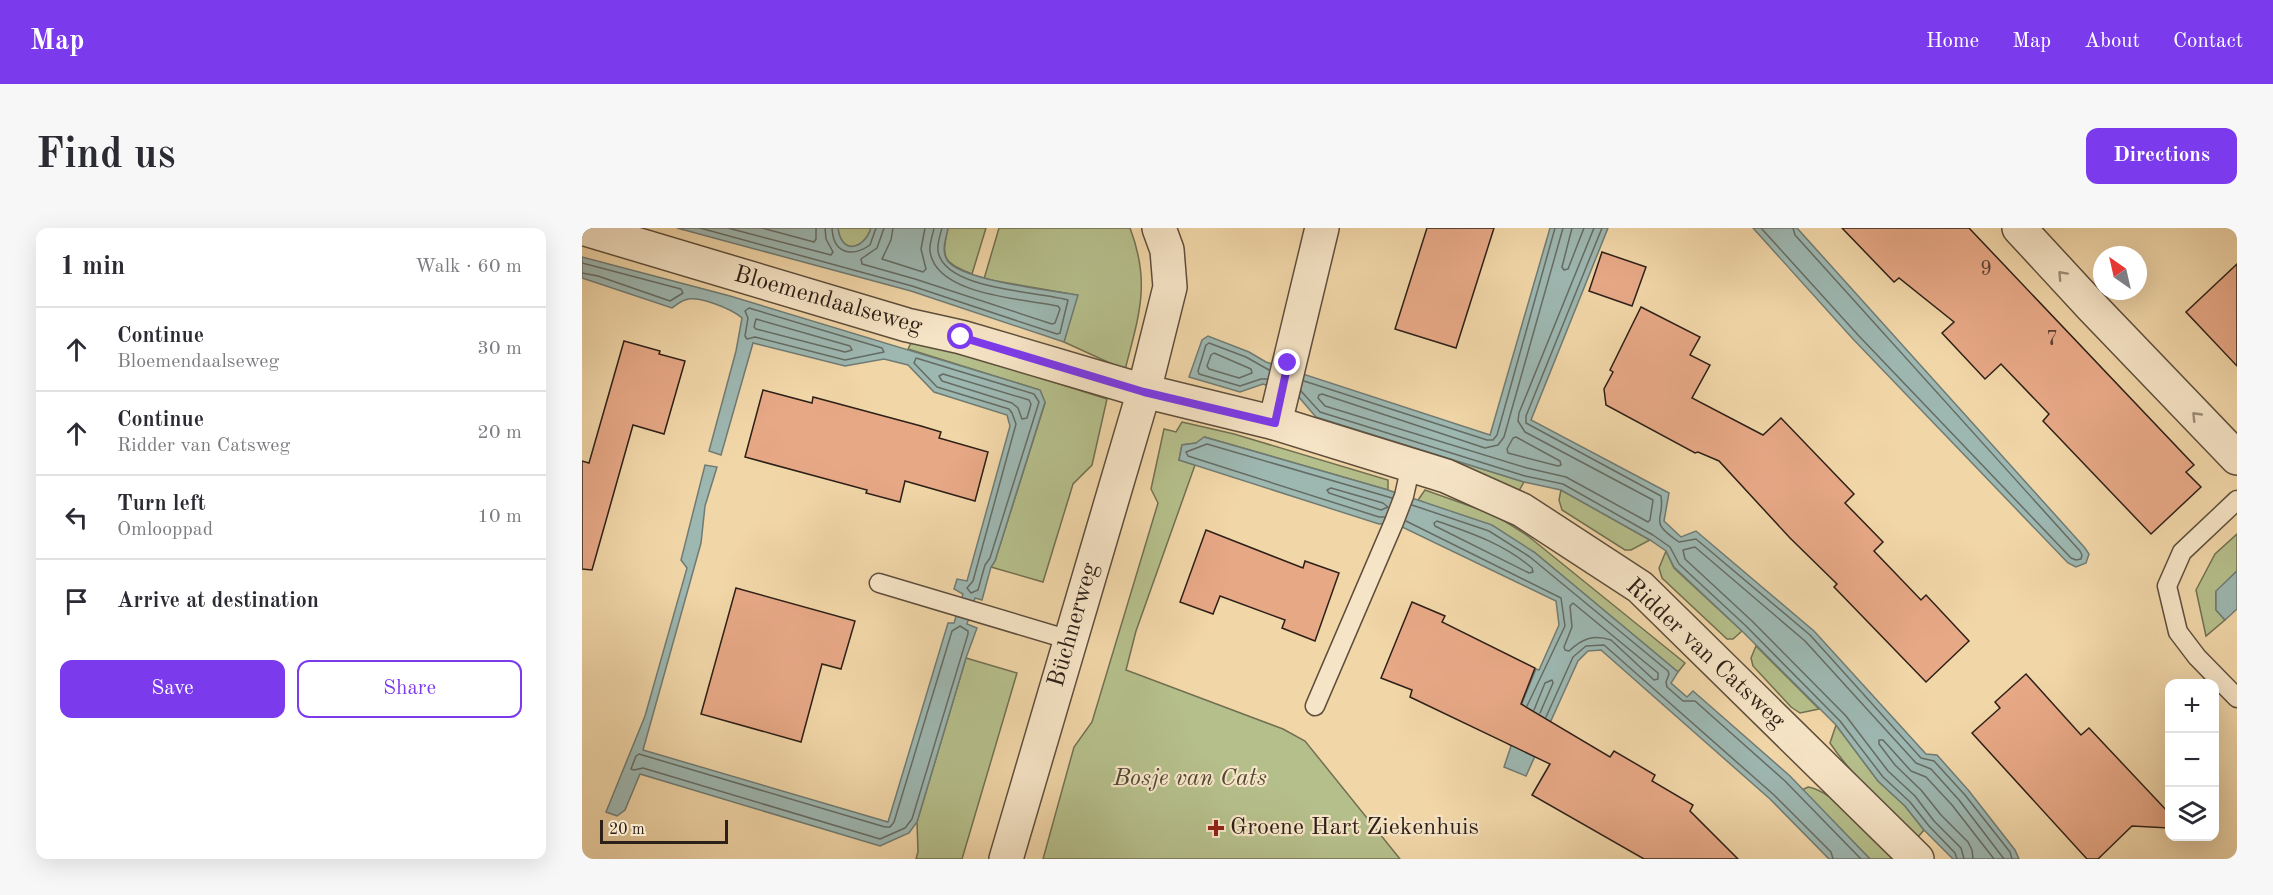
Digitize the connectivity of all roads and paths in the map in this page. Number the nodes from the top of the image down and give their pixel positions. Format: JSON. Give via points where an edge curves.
{"nodes":[{"id":1,"x":582,"y":228,"type":"edge"},
{"id":2,"x":1159,"y":228,"type":"edge"},
{"id":3,"x":1322,"y":228,"type":"edge"},
{"id":4,"x":2019,"y":228,"type":"edge"},
{"id":5,"x":1144,"y":392,"type":"junction"},
{"id":6,"x":1277,"y":415,"type":"junction"},
{"id":7,"x":2237,"y":458,"type":"edge"},
{"id":8,"x":1407,"y":481,"type":"junction"},
{"id":9,"x":2237,"y":500,"type":"edge"},
{"id":10,"x":879,"y":583,"type":"dead end"},
{"id":11,"x":1070,"y":640,"type":"junction"},
{"id":12,"x":2237,"y":698,"type":"edge"},
{"id":13,"x":1315,"y":706,"type":"dead end"},
{"id":14,"x":1006,"y":859,"type":"edge"},
{"id":15,"x":1917,"y":859,"type":"edge"}],
"edges":[{"from":1,"to":5,"type":"street","name":"Bloemendaalseweg"},
{"from":2,"to":5,"type":"street","via":[[1167,250],[1170,287]]},
{"from":3,"to":6,"type":"street"},
{"from":7,"to":4,"type":"street","one_way":true},
{"from":5,"to":6,"type":"street","name":"Ridder van Catsweg"},
{"from":5,"to":11,"type":"street","name":"Büchnerweg"},
{"from":6,"to":8,"type":"street","name":"Ridder van Catsweg"},
{"from":8,"to":13,"type":"lane","via":[[1394,522]]},
{"from":8,"to":15,"type":"street","name":"Ridder van Catsweg","via":[[1446,476],[1522,510],[1640,587]]},
{"from":9,"to":12,"type":"lane","via":[[2182,552],[2168,586],[2178,632]]},
{"from":10,"to":11,"type":"lane"},
{"from":11,"to":14,"type":"street","name":"Büchnerweg"}]}
